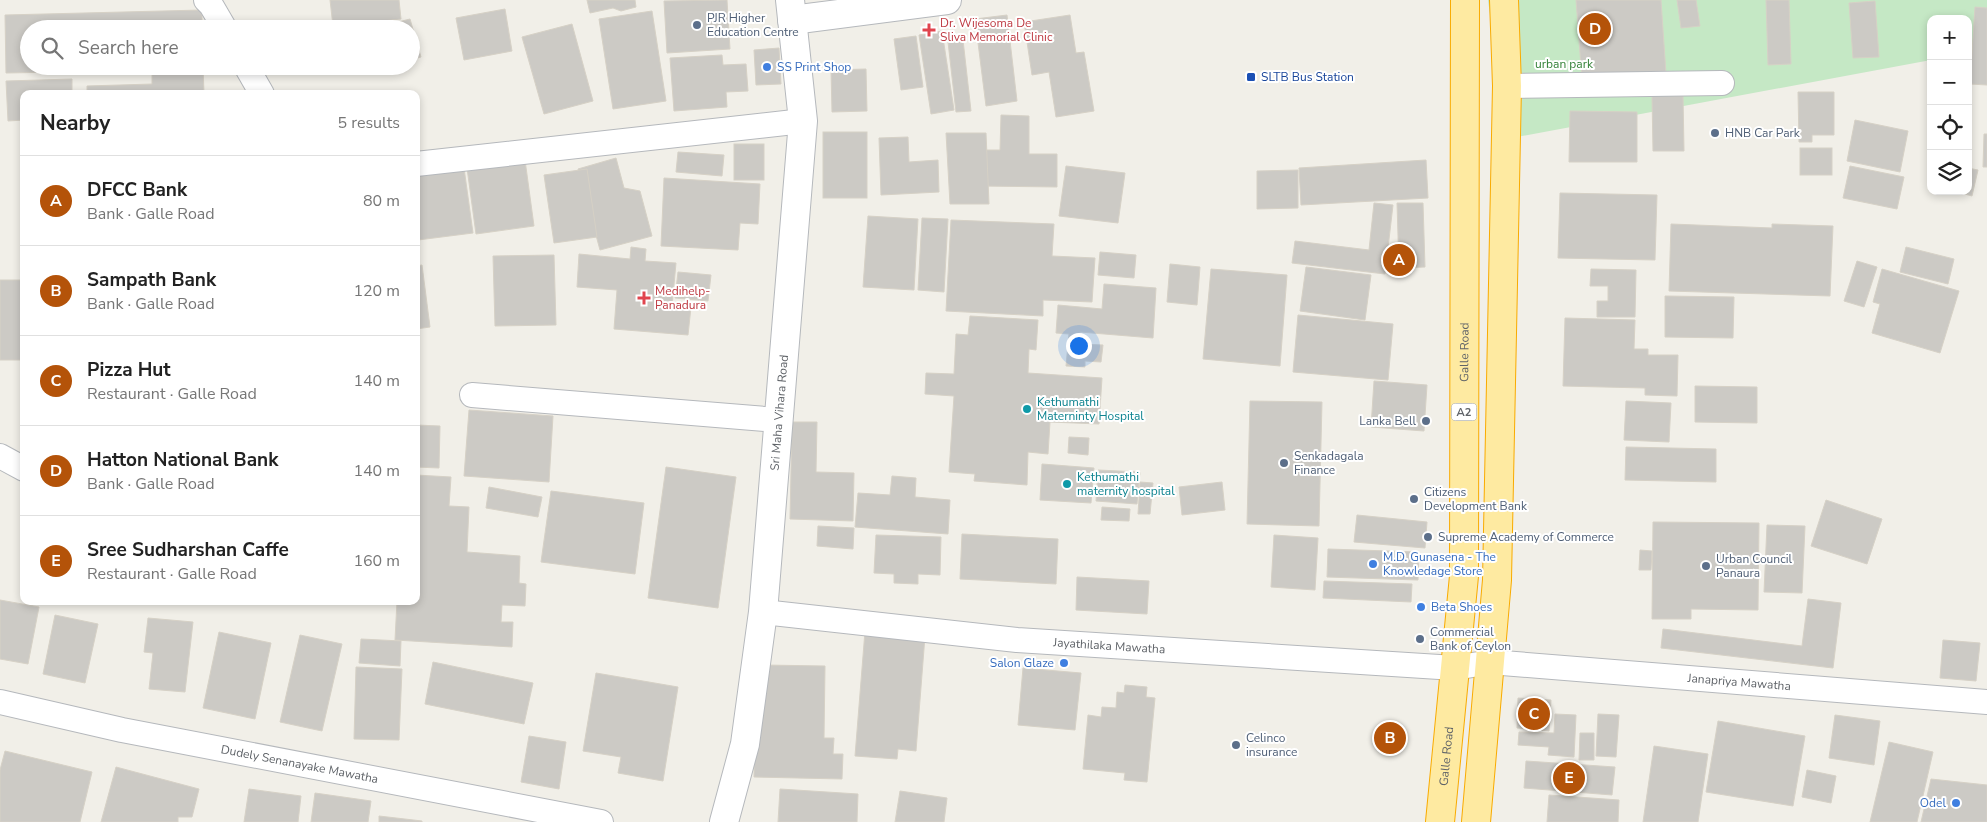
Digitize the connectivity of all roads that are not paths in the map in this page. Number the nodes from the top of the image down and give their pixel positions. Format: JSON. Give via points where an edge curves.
{"nodes":[{"id":1,"x":206,"y":0,"type":"edge"},
{"id":2,"x":947,"y":0,"type":"edge"},
{"id":3,"x":1465,"y":0,"type":"edge"},
{"id":4,"x":1504,"y":0,"type":"edge"},
{"id":5,"x":791,"y":10,"type":"edge"},
{"id":6,"x":220,"y":20,"type":"edge"},
{"id":7,"x":251,"y":75,"type":"edge"},
{"id":8,"x":1722,"y":83,"type":"dead end"},
{"id":9,"x":1507,"y":86,"type":"junction"},
{"id":10,"x":260,"y":90,"type":"edge"},
{"id":11,"x":803,"y":121,"type":"junction"},
{"id":12,"x":420,"y":164,"type":"edge"},
{"id":13,"x":472,"y":395,"type":"dead end"},
{"id":14,"x":778,"y":420,"type":"junction"},
{"id":15,"x":0,"y":456,"type":"edge"},
{"id":16,"x":20,"y":467,"type":"edge"},
{"id":17,"x":763,"y":612,"type":"junction"},
{"id":18,"x":1490,"y":662,"type":"junction"},
{"id":19,"x":1455,"y":668,"type":"junction"},
{"id":20,"x":0,"y":702,"type":"edge"},
{"id":21,"x":1987,"y":702,"type":"edge"},
{"id":22,"x":601,"y":822,"type":"edge"},
{"id":23,"x":724,"y":822,"type":"edge"},
{"id":24,"x":1440,"y":822,"type":"edge"},
{"id":25,"x":1476,"y":822,"type":"edge"}],
"edges":[{"from":1,"to":6,"type":"street"},
{"from":2,"to":5,"type":"street"},
{"from":3,"to":19,"type":"highway","name":"Galle Road","number":"A2","via":[[1464,576]]},
{"from":4,"to":9,"type":"highway"},
{"from":5,"to":11,"type":"street","name":"Sri Maha Vihara Road"},
{"from":7,"to":10,"type":"street"},
{"from":8,"to":9,"type":"street"},
{"from":9,"to":18,"type":"highway","via":[[1498,580]]},
{"from":11,"to":12,"type":"street"},
{"from":11,"to":14,"type":"street","name":"Sri Maha Vihara Road"},
{"from":13,"to":14,"type":"street"},
{"from":14,"to":17,"type":"street","name":"Sri Maha Vihara Road"},
{"from":15,"to":16,"type":"street"},
{"from":17,"to":19,"type":"street","name":"Jayathilaka Mawatha","via":[[1017,640]]},
{"from":17,"to":23,"type":"street","name":"Sri Maha Vihara Road","via":[[745,744]]},
{"from":18,"to":19,"type":"street","name":"Jayathilaka Mawatha"},
{"from":18,"to":21,"type":"street","name":"Janapriya Mawatha"},
{"from":18,"to":25,"type":"highway"},
{"from":19,"to":24,"type":"highway","name":"Galle Road","number":"A2"},
{"from":20,"to":22,"type":"street","name":"Dudely Senanayake Mawatha","via":[[122,730]]}]}
